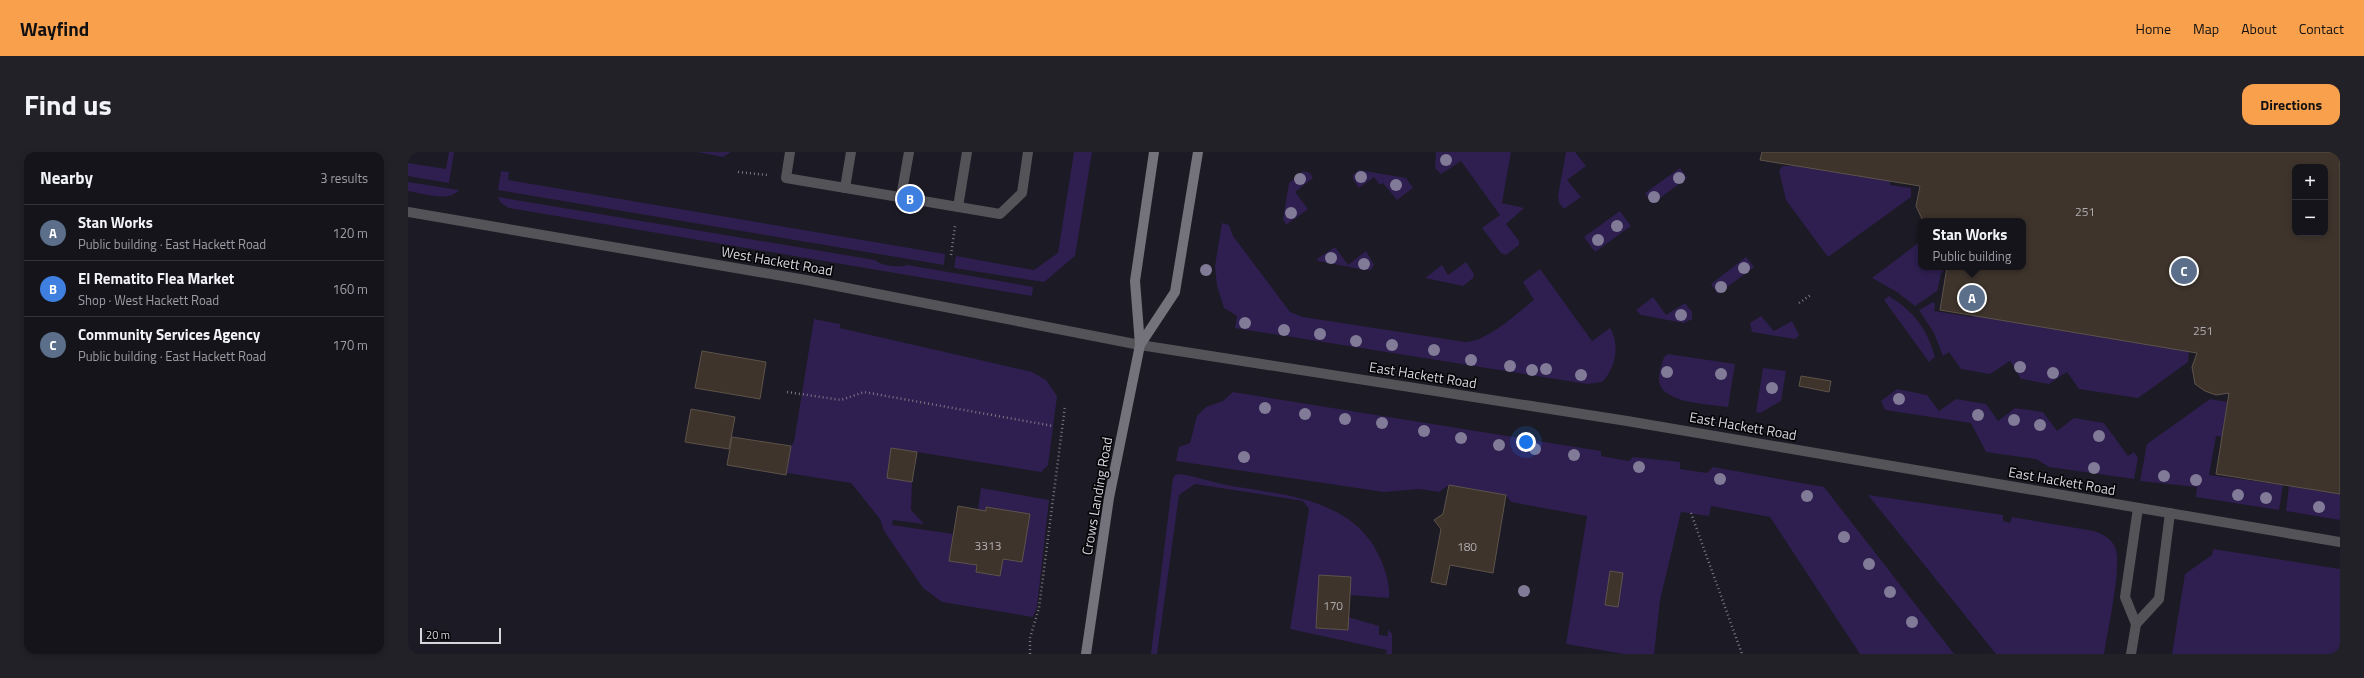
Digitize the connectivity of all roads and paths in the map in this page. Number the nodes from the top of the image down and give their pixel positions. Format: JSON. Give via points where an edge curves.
{"nodes":[{"id":1,"x":790,"y":152,"type":"edge"},
{"id":2,"x":851,"y":152,"type":"edge"},
{"id":3,"x":909,"y":152,"type":"edge"},
{"id":4,"x":967,"y":152,"type":"edge"},
{"id":5,"x":1028,"y":152,"type":"edge"},
{"id":6,"x":1154,"y":152,"type":"edge"},
{"id":7,"x":1198,"y":152,"type":"edge"},
{"id":8,"x":738,"y":172,"type":"dead end"},
{"id":9,"x":786,"y":178,"type":"junction"},
{"id":10,"x":845,"y":188,"type":"junction"},
{"id":11,"x":901,"y":197,"type":"junction"},
{"id":12,"x":958,"y":207,"type":"junction"},
{"id":13,"x":408,"y":212,"type":"edge"},
{"id":14,"x":951,"y":255,"type":"dead end"},
{"id":15,"x":1812,"y":294,"type":"dead end"},
{"id":16,"x":1799,"y":303,"type":"dead end"},
{"id":17,"x":1140,"y":345,"type":"junction"},
{"id":18,"x":787,"y":392,"type":"dead end"},
{"id":19,"x":1065,"y":406,"type":"dead end"},
{"id":20,"x":1052,"y":426,"type":"dead end"},
{"id":21,"x":2138,"y":508,"type":"junction"},
{"id":22,"x":1691,"y":513,"type":"dead end"},
{"id":23,"x":2170,"y":513,"type":"junction"},
{"id":24,"x":2340,"y":542,"type":"edge"},
{"id":25,"x":2136,"y":624,"type":"junction"},
{"id":26,"x":1030,"y":654,"type":"edge"},
{"id":27,"x":1086,"y":654,"type":"edge"},
{"id":28,"x":1742,"y":654,"type":"edge"},
{"id":29,"x":2130,"y":654,"type":"edge"}],
"edges":[{"from":1,"to":9,"type":"street"},
{"from":2,"to":10,"type":"street"},
{"from":3,"to":11,"type":"street"},
{"from":4,"to":12,"type":"street"},
{"from":5,"to":12,"type":"street","via":[[1022,193],[1000,214]]},
{"from":6,"to":17,"type":"main road","name":"Crows Landing Road","via":[[1135,281]]},
{"from":7,"to":17,"type":"main road","name":"Crows Landing Road","via":[[1175,292]]},
{"from":8,"to":9,"type":"path"},
{"from":9,"to":10,"type":"street"},
{"from":10,"to":11,"type":"street"},
{"from":11,"to":12,"type":"street"},
{"from":12,"to":14,"type":"path"},
{"from":13,"to":17,"type":"street","name":"West Hackett Road","via":[[806,280]]},
{"from":15,"to":16,"type":"path"},
{"from":17,"to":21,"type":"street","name":"East Hackett Road","via":[[1628,421]]},
{"from":17,"to":27,"type":"main road","name":"Crows Landing Road","via":[[1109,498]]},
{"from":18,"to":20,"type":"path","via":[[841,400],[864,392]]},
{"from":19,"to":26,"type":"path","via":[[1039,608],[1030,638]]},
{"from":21,"to":23,"type":"street","name":"East Hackett Road"},
{"from":21,"to":25,"type":"street","via":[[2125,597]]},
{"from":22,"to":28,"type":"path"},
{"from":23,"to":24,"type":"street","name":"East Hackett Road"},
{"from":23,"to":25,"type":"street","via":[[2159,599]]},
{"from":25,"to":29,"type":"street"}]}
